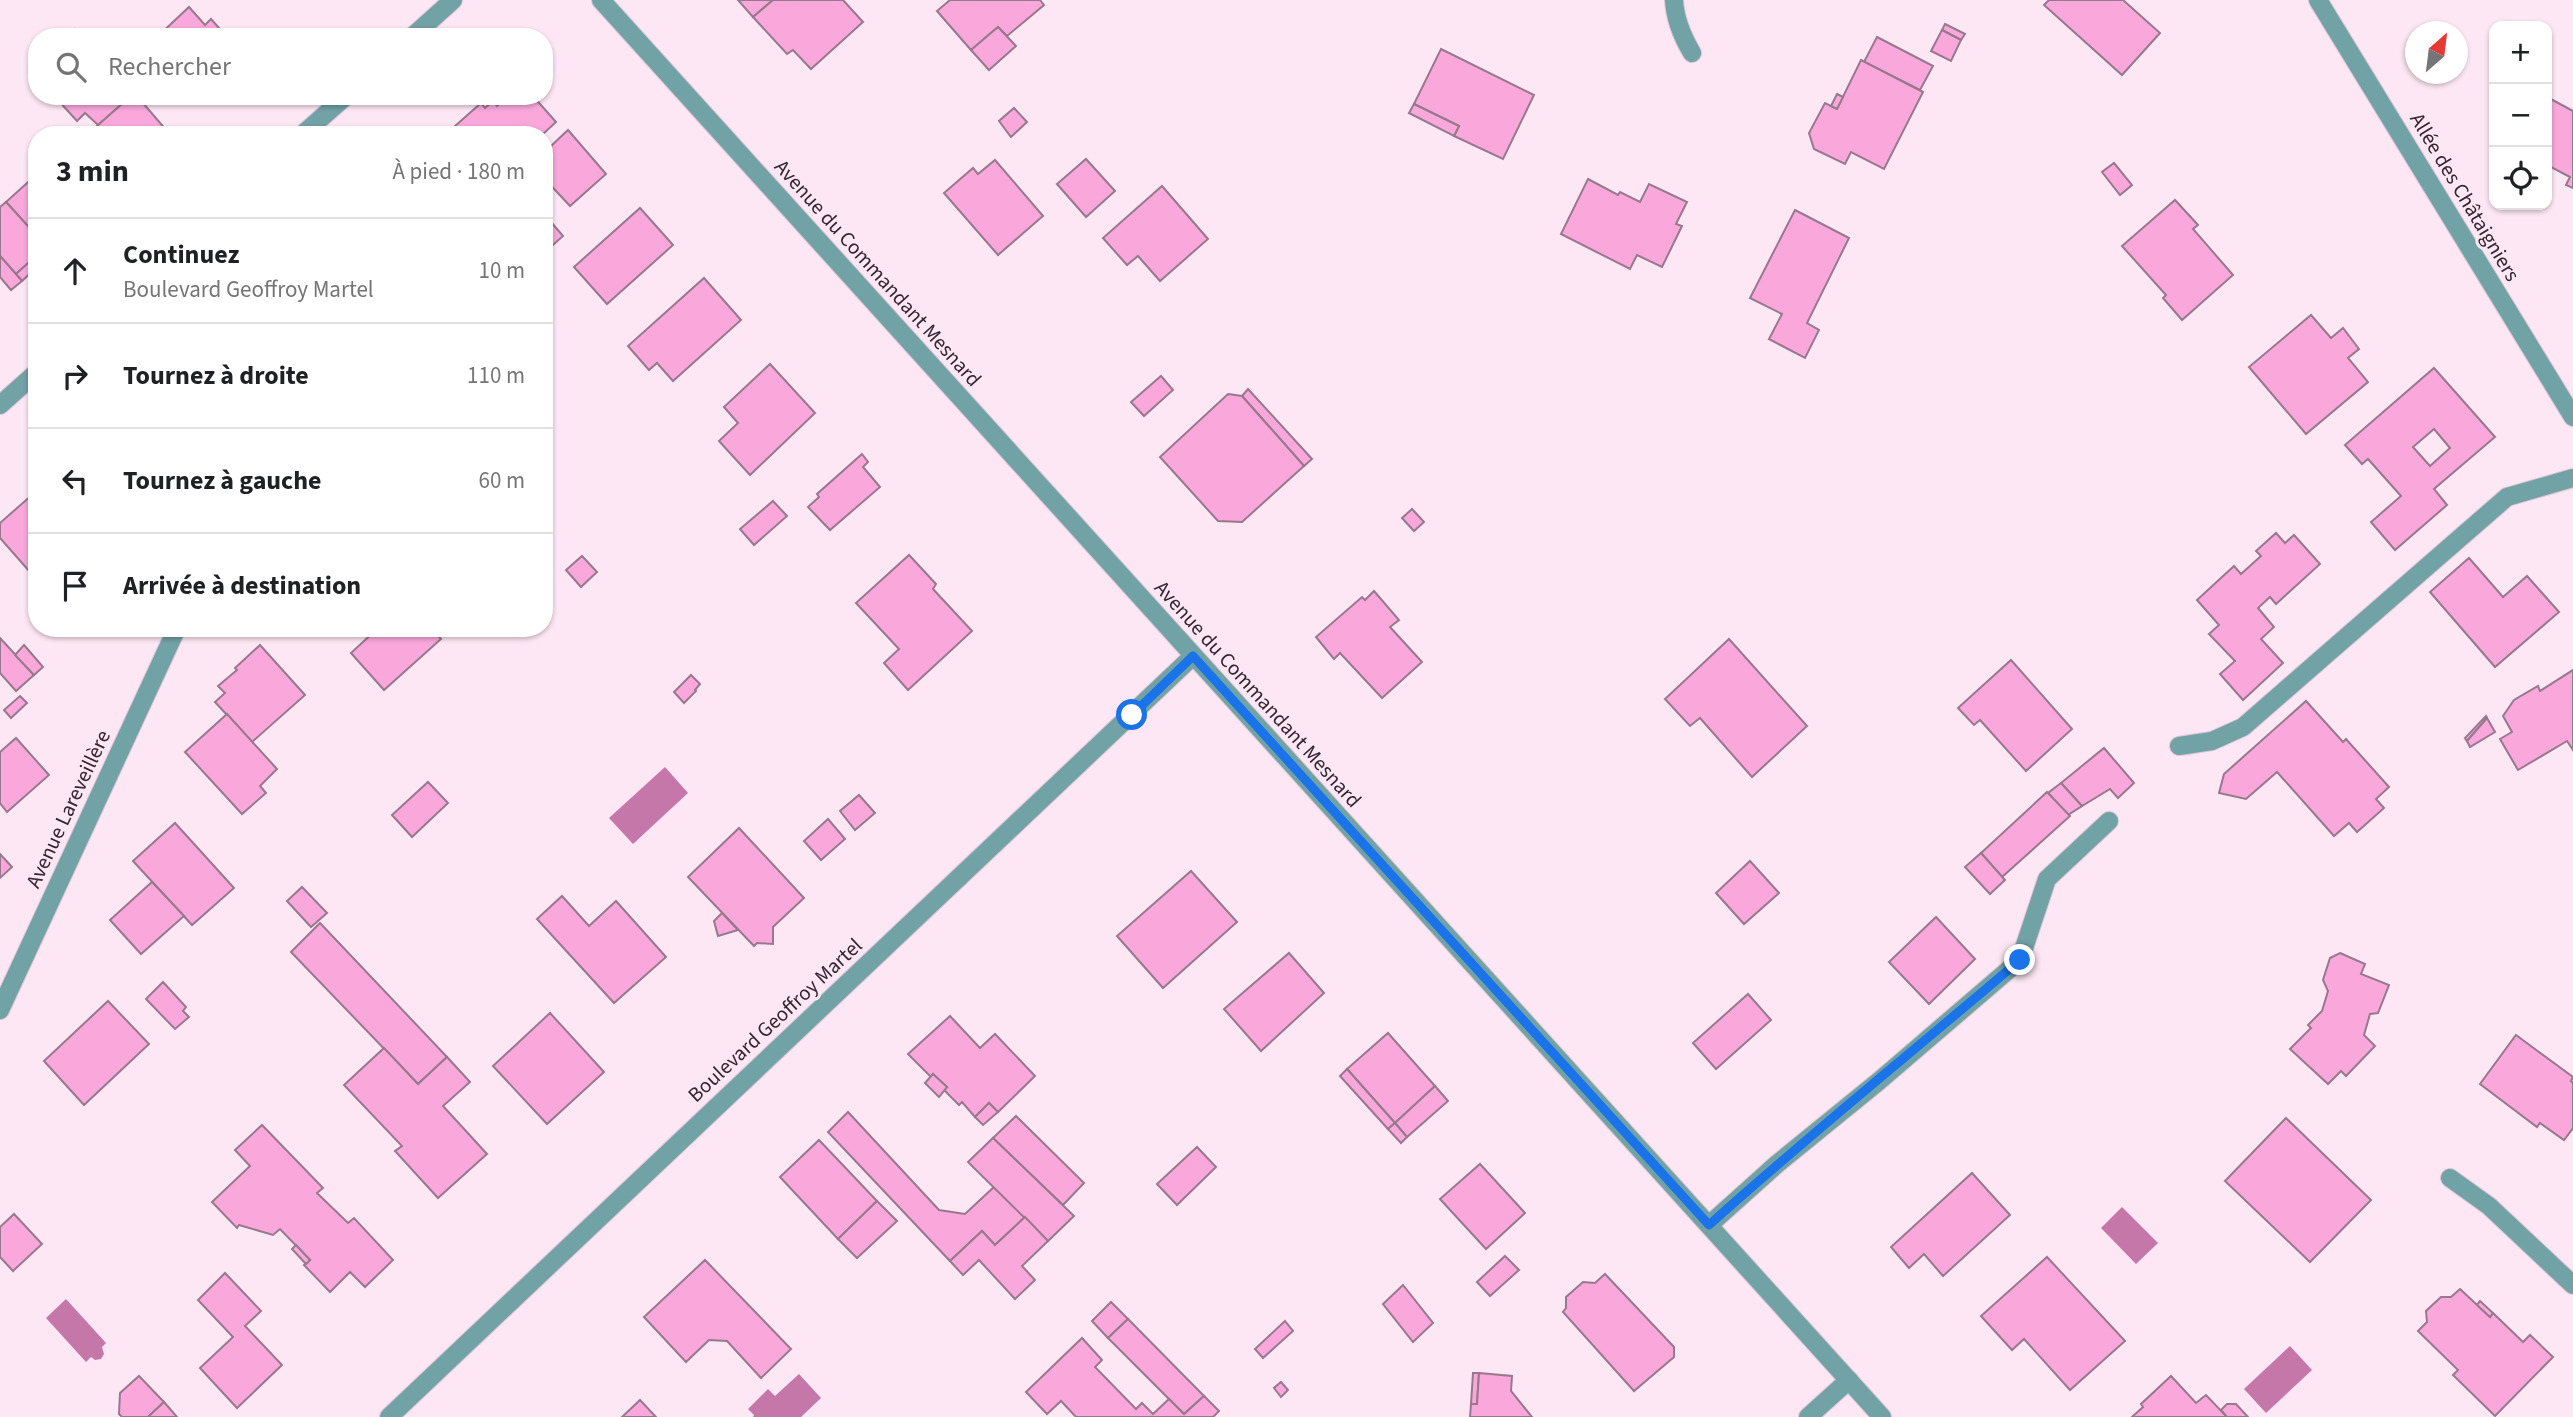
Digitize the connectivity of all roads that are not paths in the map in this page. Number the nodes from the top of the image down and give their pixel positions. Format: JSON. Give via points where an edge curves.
{"nodes":[{"id":1,"x":453,"y":0,"type":"edge"},
{"id":2,"x":601,"y":0,"type":"edge"},
{"id":3,"x":1674,"y":0,"type":"edge"},
{"id":4,"x":2318,"y":0,"type":"edge"},
{"id":5,"x":422,"y":28,"type":"edge"},
{"id":6,"x":1692,"y":53,"type":"dead end"},
{"id":7,"x":336,"y":105,"type":"edge"},
{"id":8,"x":312,"y":126,"type":"edge"},
{"id":9,"x":28,"y":385,"type":"edge"},
{"id":10,"x":0,"y":405,"type":"edge"},
{"id":11,"x":2573,"y":417,"type":"edge"},
{"id":12,"x":2573,"y":478,"type":"edge"},
{"id":13,"x":173,"y":637,"type":"edge"},
{"id":14,"x":1193,"y":656,"type":"junction"},
{"id":15,"x":2179,"y":746,"type":"dead end"},
{"id":16,"x":2109,"y":821,"type":"dead end"},
{"id":17,"x":0,"y":1010,"type":"edge"},
{"id":18,"x":2450,"y":1178,"type":"dead end"},
{"id":19,"x":1709,"y":1225,"type":"junction"},
{"id":20,"x":2573,"y":1285,"type":"edge"},
{"id":21,"x":1849,"y":1380,"type":"junction"},
{"id":22,"x":388,"y":1417,"type":"edge"},
{"id":23,"x":1808,"y":1417,"type":"edge"},
{"id":24,"x":1882,"y":1417,"type":"edge"}],
"edges":[{"from":1,"to":5,"type":"street"},
{"from":2,"to":14,"type":"street","name":"Avenue du Commandant Mesnard"},
{"from":3,"to":6,"type":"street","via":[[1681,34]]},
{"from":4,"to":11,"type":"street","name":"Allée des Châtaigniers"},
{"from":7,"to":8,"type":"street"},
{"from":9,"to":10,"type":"street"},
{"from":12,"to":15,"type":"street","via":[[2507,497],[2243,727],[2212,741]]},
{"from":13,"to":17,"type":"street","name":"Avenue Lareveillère"},
{"from":14,"to":19,"type":"street","name":"Avenue du Commandant Mesnard"},
{"from":14,"to":22,"type":"street","name":"Boulevard Geoffroy Martel"},
{"from":16,"to":19,"type":"street","via":[[2047,878],[2020,960]]},
{"from":18,"to":20,"type":"street","via":[[2497,1214]]},
{"from":19,"to":21,"type":"street","name":"Avenue du Commandant Mesnard"},
{"from":21,"to":23,"type":"street"},
{"from":21,"to":24,"type":"street","name":"Avenue du Commandant Mesnard"}]}
